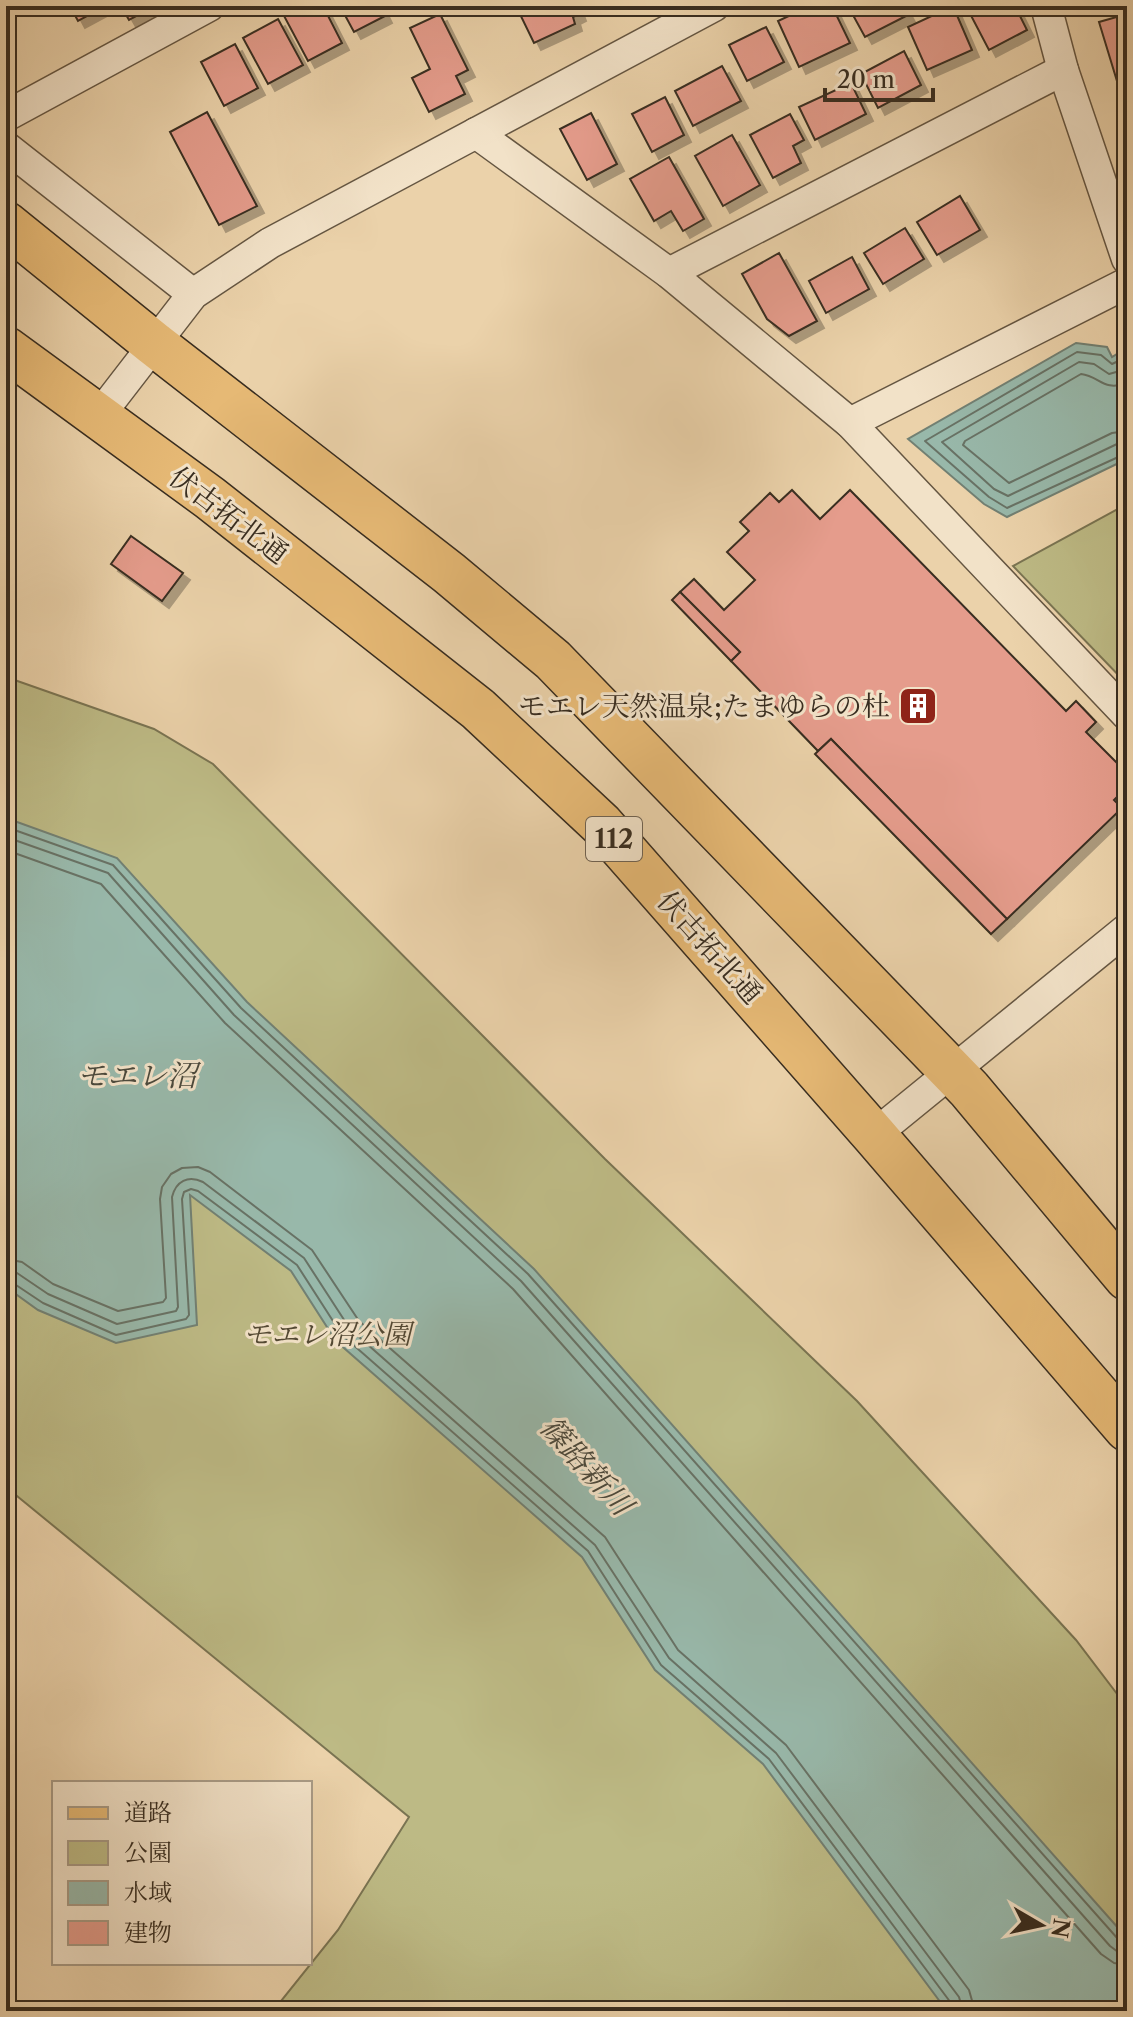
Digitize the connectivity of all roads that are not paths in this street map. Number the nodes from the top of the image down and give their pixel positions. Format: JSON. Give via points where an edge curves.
{"nodes":[{"id":1,"x":209,"y":6,"type":"edge"},
{"id":2,"x":714,"y":6,"type":"edge"},
{"id":3,"x":1046,"y":6,"type":"edge"},
{"id":4,"x":1063,"y":70,"type":"junction"},
{"id":5,"x":6,"y":116,"type":"edge"},
{"id":6,"x":476,"y":133,"type":"junction"},
{"id":7,"x":6,"y":147,"type":"edge"},
{"id":8,"x":6,"y":224,"type":"edge"},
{"id":9,"x":1127,"y":259,"type":"edge"},
{"id":10,"x":669,"y":273,"type":"junction"},
{"id":11,"x":1127,"y":283,"type":"edge"},
{"id":12,"x":193,"y":294,"type":"junction"},
{"id":13,"x":153,"y":343,"type":"junction"},
{"id":14,"x":6,"y":349,"type":"edge"},
{"id":15,"x":98,"y":417,"type":"junction"},
{"id":16,"x":850,"y":423,"type":"junction"},
{"id":17,"x":1127,"y":715,"type":"edge"},
{"id":18,"x":1127,"y":929,"type":"edge"},
{"id":19,"x":952,"y":1072,"type":"junction"},
{"id":20,"x":874,"y":1135,"type":"junction"},
{"id":21,"x":1127,"y":1278,"type":"edge"},
{"id":22,"x":1127,"y":1429,"type":"edge"}],
"edges":[{"from":1,"to":5,"type":"street"},
{"from":2,"to":6,"type":"street"},
{"from":3,"to":4,"type":"street"},
{"from":4,"to":9,"type":"street"},
{"from":4,"to":10,"type":"street"},
{"from":6,"to":10,"type":"street"},
{"from":6,"to":12,"type":"street","via":[[270,243]]},
{"from":7,"to":12,"type":"street"},
{"from":8,"to":13,"type":"main road"},
{"from":10,"to":16,"type":"street"},
{"from":11,"to":16,"type":"street"},
{"from":12,"to":13,"type":"street"},
{"from":13,"to":15,"type":"street"},
{"from":13,"to":19,"type":"main road","via":[[553,660]]},
{"from":14,"to":15,"type":"main road","name":"伏古拓北通","number":"112"},
{"from":15,"to":20,"type":"main road","name":"伏古拓北通","number":"112","via":[[210,498],[478,709],[601,824]]},
{"from":16,"to":17,"type":"street"},
{"from":18,"to":19,"type":"street"},
{"from":19,"to":20,"type":"street"},
{"from":19,"to":21,"type":"main road"},
{"from":20,"to":22,"type":"main road","name":"伏古拓北通","number":"112"}]}
